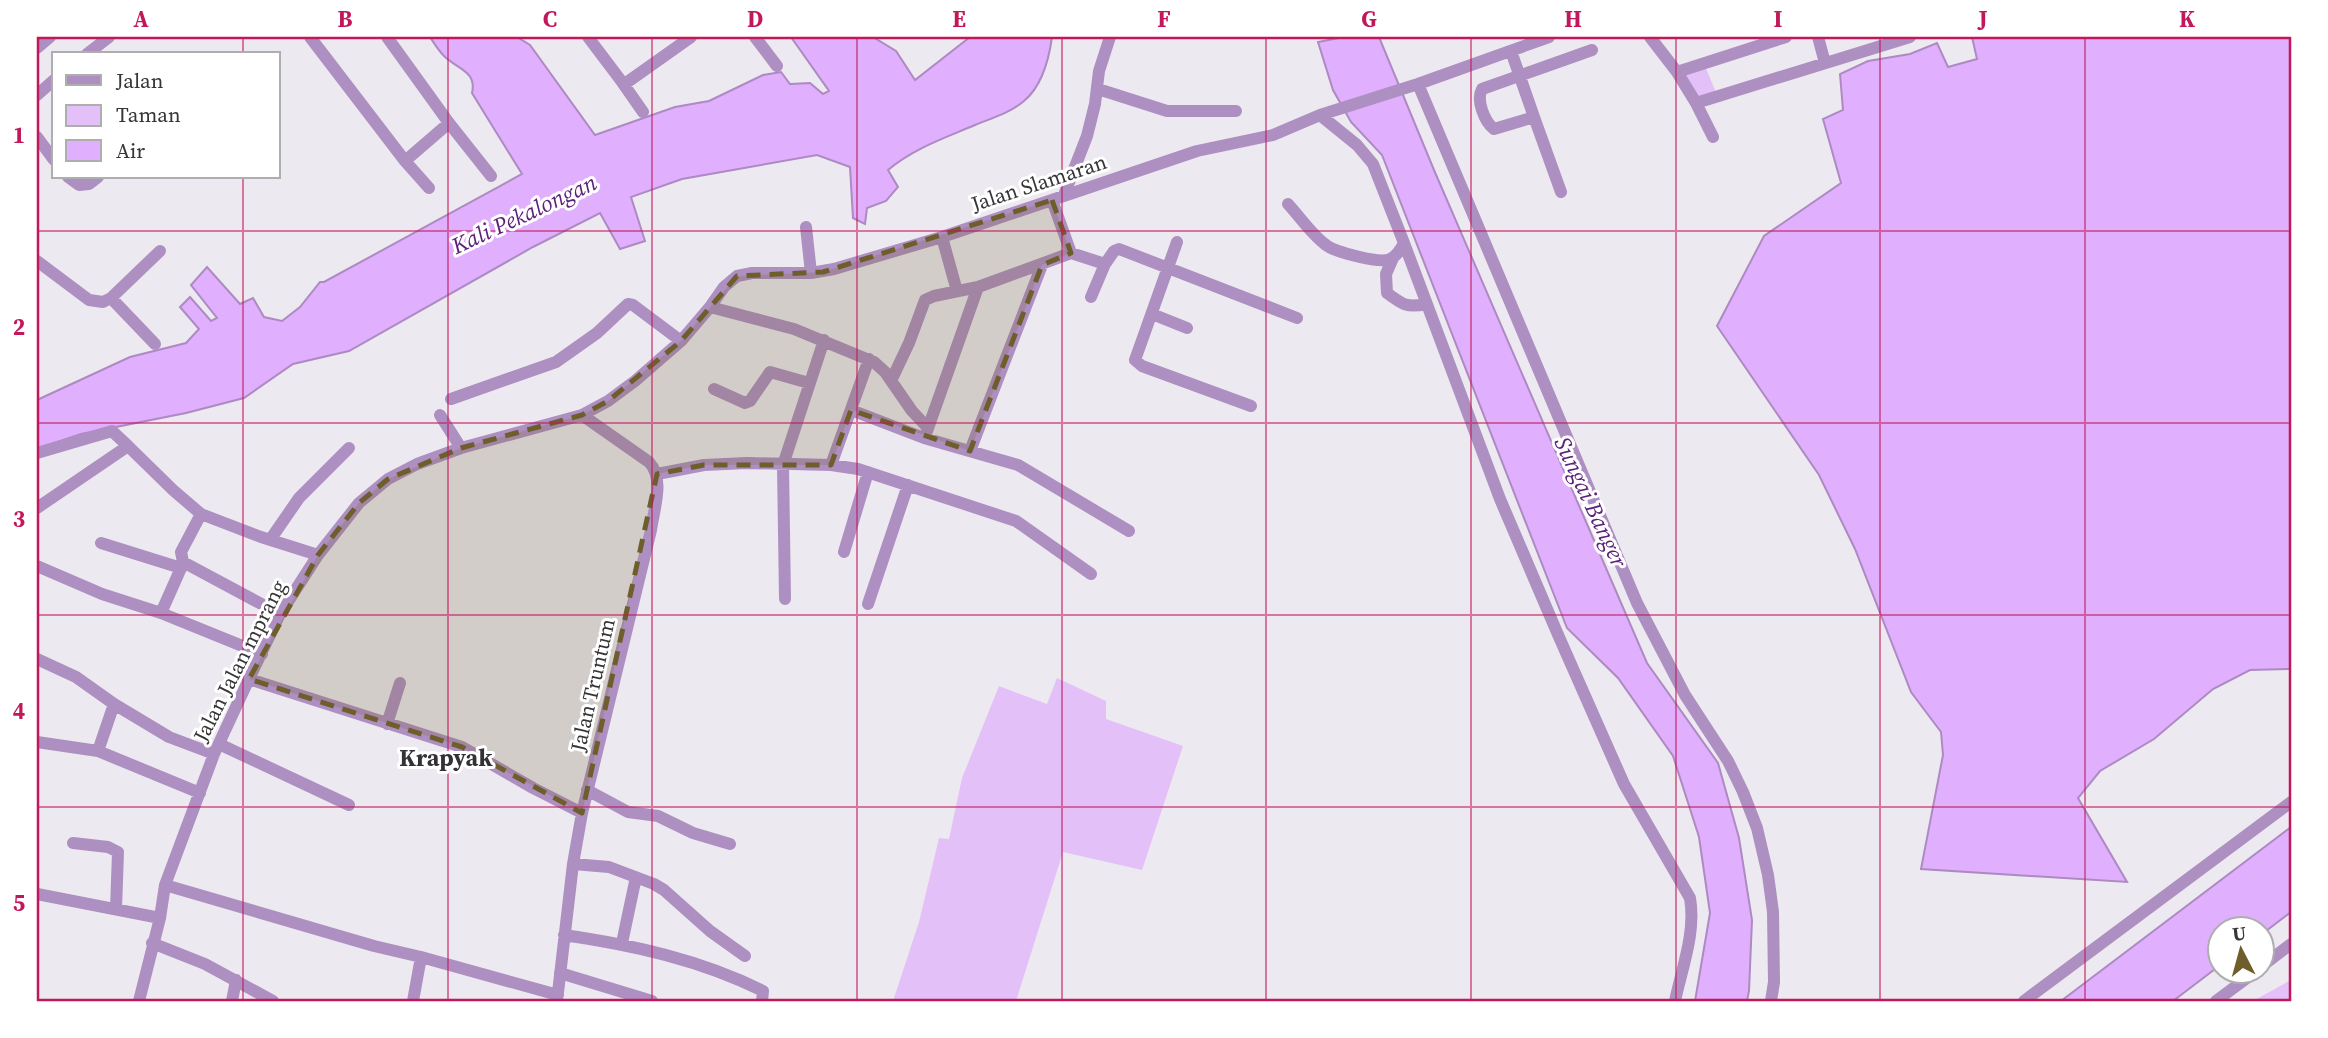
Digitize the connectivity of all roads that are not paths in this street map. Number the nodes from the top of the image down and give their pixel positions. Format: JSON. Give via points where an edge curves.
{"nodes":[{"id":1,"x":50,"y":37,"type":"edge"},
{"id":2,"x":109,"y":37,"type":"edge"},
{"id":3,"x":310,"y":37,"type":"edge"},
{"id":4,"x":387,"y":37,"type":"edge"},
{"id":5,"x":588,"y":37,"type":"edge"},
{"id":6,"x":691,"y":37,"type":"edge"},
{"id":7,"x":755,"y":37,"type":"edge"},
{"id":8,"x":1110,"y":37,"type":"edge"},
{"id":9,"x":1549,"y":37,"type":"edge"},
{"id":10,"x":1650,"y":37,"type":"edge"},
{"id":11,"x":1786,"y":37,"type":"edge"},
{"id":12,"x":1818,"y":37,"type":"edge"},
{"id":13,"x":1910,"y":37,"type":"edge"},
{"id":14,"x":675,"y":42,"type":"edge"},
{"id":15,"x":37,"y":48,"type":"edge"},
{"id":16,"x":1591,"y":50,"type":"dead end"},
{"id":17,"x":1511,"y":51,"type":"junction"},
{"id":18,"x":90,"y":52,"type":"edge"},
{"id":19,"x":1825,"y":63,"type":"junction"},
{"id":20,"x":777,"y":66,"type":"dead end"},
{"id":21,"x":1677,"y":72,"type":"junction"},
{"id":22,"x":1519,"y":75,"type":"junction"},
{"id":23,"x":52,"y":82,"type":"edge"},
{"id":24,"x":622,"y":82,"type":"junction"},
{"id":25,"x":1411,"y":85,"type":"junction"},
{"id":26,"x":1098,"y":89,"type":"junction"},
{"id":27,"x":37,"y":94,"type":"edge"},
{"id":28,"x":1696,"y":103,"type":"junction"},
{"id":29,"x":1236,"y":111,"type":"dead end"},
{"id":30,"x":643,"y":112,"type":"dead end"},
{"id":31,"x":1327,"y":113,"type":"junction"},
{"id":32,"x":1534,"y":117,"type":"junction"},
{"id":33,"x":449,"y":123,"type":"junction"},
{"id":34,"x":37,"y":137,"type":"edge"},
{"id":35,"x":1713,"y":137,"type":"dead end"},
{"id":36,"x":52,"y":157,"type":"edge"},
{"id":37,"x":405,"y":161,"type":"junction"},
{"id":38,"x":491,"y":176,"type":"dead end"},
{"id":39,"x":69,"y":178,"type":"edge"},
{"id":40,"x":97,"y":178,"type":"edge"},
{"id":41,"x":429,"y":188,"type":"dead end"},
{"id":42,"x":1561,"y":192,"type":"dead end"},
{"id":43,"x":1058,"y":198,"type":"junction"},
{"id":44,"x":1288,"y":204,"type":"dead end"},
{"id":45,"x":806,"y":227,"type":"dead end"},
{"id":46,"x":942,"y":237,"type":"junction"},
{"id":47,"x":1177,"y":242,"type":"dead end"},
{"id":48,"x":1404,"y":243,"type":"junction"},
{"id":49,"x":160,"y":251,"type":"dead end"},
{"id":50,"x":1070,"y":253,"type":"junction"},
{"id":51,"x":1393,"y":258,"type":"junction"},
{"id":52,"x":37,"y":261,"type":"edge"},
{"id":53,"x":1105,"y":264,"type":"junction"},
{"id":54,"x":1042,"y":265,"type":"junction"},
{"id":55,"x":1168,"y":267,"type":"junction"},
{"id":56,"x":811,"y":273,"type":"junction"},
{"id":57,"x":978,"y":287,"type":"junction"},
{"id":58,"x":957,"y":291,"type":"junction"},
{"id":59,"x":1091,"y":297,"type":"dead end"},
{"id":60,"x":111,"y":298,"type":"junction"},
{"id":61,"x":1427,"y":304,"type":"junction"},
{"id":62,"x":710,"y":307,"type":"junction"},
{"id":63,"x":1152,"y":314,"type":"junction"},
{"id":64,"x":1297,"y":318,"type":"dead end"},
{"id":65,"x":1187,"y":328,"type":"dead end"},
{"id":66,"x":824,"y":340,"type":"junction"},
{"id":67,"x":681,"y":341,"type":"junction"},
{"id":68,"x":155,"y":345,"type":"dead end"},
{"id":69,"x":869,"y":359,"type":"junction"},
{"id":70,"x":891,"y":381,"type":"junction"},
{"id":71,"x":809,"y":383,"type":"junction"},
{"id":72,"x":714,"y":389,"type":"dead end"},
{"id":73,"x":451,"y":399,"type":"dead end"},
{"id":74,"x":1251,"y":406,"type":"dead end"},
{"id":75,"x":851,"y":410,"type":"junction"},
{"id":76,"x":440,"y":415,"type":"dead end"},
{"id":77,"x":582,"y":415,"type":"junction"},
{"id":78,"x":926,"y":433,"type":"junction"},
{"id":79,"x":128,"y":446,"type":"junction"},
{"id":80,"x":349,"y":448,"type":"dead end"},
{"id":81,"x":461,"y":448,"type":"junction"},
{"id":82,"x":970,"y":451,"type":"junction"},
{"id":83,"x":37,"y":453,"type":"edge"},
{"id":84,"x":783,"y":465,"type":"junction"},
{"id":85,"x":831,"y":465,"type":"junction"},
{"id":86,"x":868,"y":472,"type":"junction"},
{"id":87,"x":657,"y":474,"type":"junction"},
{"id":88,"x":908,"y":485,"type":"junction"},
{"id":89,"x":37,"y":508,"type":"edge"},
{"id":90,"x":201,"y":514,"type":"junction"},
{"id":91,"x":1129,"y":531,"type":"dead end"},
{"id":92,"x":270,"y":540,"type":"junction"},
{"id":93,"x":101,"y":543,"type":"dead end"},
{"id":94,"x":844,"y":552,"type":"dead end"},
{"id":95,"x":318,"y":555,"type":"junction"},
{"id":96,"x":182,"y":565,"type":"junction"},
{"id":97,"x":37,"y":566,"type":"edge"},
{"id":98,"x":1091,"y":574,"type":"dead end"},
{"id":99,"x":785,"y":599,"type":"dead end"},
{"id":100,"x":868,"y":604,"type":"dead end"},
{"id":101,"x":161,"y":613,"type":"junction"},
{"id":102,"x":280,"y":614,"type":"junction"},
{"id":103,"x":262,"y":654,"type":"junction"},
{"id":104,"x":37,"y":659,"type":"edge"},
{"id":105,"x":249,"y":679,"type":"junction"},
{"id":106,"x":400,"y":683,"type":"dead end"},
{"id":107,"x":114,"y":704,"type":"junction"},
{"id":108,"x":387,"y":724,"type":"junction"},
{"id":109,"x":37,"y":743,"type":"edge"},
{"id":110,"x":217,"y":749,"type":"junction"},
{"id":111,"x":98,"y":751,"type":"junction"},
{"id":112,"x":587,"y":790,"type":"junction"},
{"id":113,"x":200,"y":793,"type":"junction"},
{"id":114,"x":2291,"y":802,"type":"edge"},
{"id":115,"x":349,"y":805,"type":"dead end"},
{"id":116,"x":582,"y":813,"type":"junction"},
{"id":117,"x":73,"y":843,"type":"dead end"},
{"id":118,"x":730,"y":844,"type":"dead end"},
{"id":119,"x":573,"y":864,"type":"junction"},
{"id":120,"x":636,"y":877,"type":"junction"},
{"id":121,"x":165,"y":885,"type":"junction"},
{"id":122,"x":37,"y":894,"type":"edge"},
{"id":123,"x":116,"y":909,"type":"junction"},
{"id":124,"x":160,"y":918,"type":"junction"},
{"id":125,"x":565,"y":935,"type":"junction"},
{"id":126,"x":152,"y":943,"type":"junction"},
{"id":127,"x":622,"y":943,"type":"junction"},
{"id":128,"x":2291,"y":944,"type":"edge"},
{"id":129,"x":2276,"y":955,"type":"edge"},
{"id":130,"x":745,"y":956,"type":"dead end"},
{"id":131,"x":421,"y":957,"type":"junction"},
{"id":132,"x":560,"y":973,"type":"junction"},
{"id":133,"x":236,"y":980,"type":"junction"},
{"id":134,"x":2236,"y":986,"type":"edge"},
{"id":135,"x":557,"y":998,"type":"edge"},
{"id":136,"x":139,"y":1001,"type":"edge"},
{"id":137,"x":232,"y":1001,"type":"edge"},
{"id":138,"x":273,"y":1001,"type":"edge"},
{"id":139,"x":413,"y":1001,"type":"edge"},
{"id":140,"x":652,"y":1001,"type":"edge"},
{"id":141,"x":762,"y":1001,"type":"edge"},
{"id":142,"x":1675,"y":1001,"type":"edge"},
{"id":143,"x":1771,"y":1001,"type":"edge"},
{"id":144,"x":2024,"y":1001,"type":"edge"},
{"id":145,"x":2216,"y":1001,"type":"edge"}],
"edges":[{"from":1,"to":15,"type":"street"},
{"from":2,"to":18,"type":"street"},
{"from":3,"to":37,"type":"street"},
{"from":4,"to":33,"type":"street"},
{"from":5,"to":24,"type":"street"},
{"from":6,"to":14,"type":"street"},
{"from":7,"to":20,"type":"street"},
{"from":8,"to":26,"type":"street"},
{"from":9,"to":17,"type":"street","name":"Jalan Slamaran"},
{"from":10,"to":21,"type":"street"},
{"from":11,"to":21,"type":"street"},
{"from":12,"to":19,"type":"street"},
{"from":13,"to":19,"type":"street"},
{"from":14,"to":24,"type":"street","via":[[628,83]]},
{"from":16,"to":22,"type":"street"},
{"from":17,"to":22,"type":"street"},
{"from":17,"to":25,"type":"street","name":"Jalan Slamaran"},
{"from":19,"to":28,"type":"street"},
{"from":21,"to":28,"type":"street"},
{"from":22,"to":32,"type":"street"},
{"from":22,"to":32,"type":"street","via":[[1479,93],[1488,125],[1498,129]]},
{"from":23,"to":27,"type":"street"},
{"from":24,"to":30,"type":"street"},
{"from":25,"to":31,"type":"street","name":"Jalan Slamaran"},
{"from":25,"to":143,"type":"street","via":[[1637,603],[1685,695],[1728,761],[1757,828],[1773,912]]},
{"from":26,"to":29,"type":"street","via":[[1167,111]]},
{"from":26,"to":43,"type":"street","via":[[1087,136]]},
{"from":28,"to":35,"type":"street"},
{"from":31,"to":43,"type":"street","name":"Jalan Slamaran","via":[[1273,135],[1197,151]]},
{"from":31,"to":48,"type":"street","via":[[1373,164]]},
{"from":32,"to":42,"type":"street"},
{"from":33,"to":37,"type":"street"},
{"from":33,"to":38,"type":"street"},
{"from":34,"to":36,"type":"street"},
{"from":37,"to":41,"type":"street"},
{"from":39,"to":40,"type":"street","via":[[79,185]]},
{"from":43,"to":46,"type":"street","name":"Jalan Slamaran"},
{"from":43,"to":50,"type":"street"},
{"from":44,"to":51,"type":"street","via":[[1326,246],[1376,260]]},
{"from":45,"to":56,"type":"street"},
{"from":46,"to":56,"type":"street","name":"Jalan Slamaran"},
{"from":46,"to":58,"type":"street"},
{"from":47,"to":55,"type":"street"},
{"from":48,"to":51,"type":"street"},
{"from":48,"to":61,"type":"street"},
{"from":49,"to":60,"type":"street"},
{"from":50,"to":53,"type":"street"},
{"from":50,"to":54,"type":"street"},
{"from":51,"to":61,"type":"street","via":[[1386,274],[1387,293],[1402,305]]},
{"from":52,"to":60,"type":"street","via":[[89,300]]},
{"from":53,"to":55,"type":"street","via":[[1118,249]]},
{"from":53,"to":59,"type":"street"},
{"from":54,"to":57,"type":"street"},
{"from":54,"to":82,"type":"street"},
{"from":55,"to":63,"type":"street"},
{"from":55,"to":64,"type":"street"},
{"from":56,"to":62,"type":"street","name":"Jalan Slamaran","via":[[744,274],[729,281]]},
{"from":57,"to":58,"type":"street"},
{"from":57,"to":78,"type":"street"},
{"from":58,"to":70,"type":"street","via":[[923,301]]},
{"from":60,"to":68,"type":"street"},
{"from":61,"to":142,"type":"street","via":[[1500,499],[1602,735],[1624,784],[1690,898],[1691,927]]},
{"from":62,"to":66,"type":"street"},
{"from":62,"to":67,"type":"street","name":"Jalan Slamaran"},
{"from":63,"to":65,"type":"street"},
{"from":63,"to":74,"type":"street","via":[[1137,363]]},
{"from":66,"to":69,"type":"street"},
{"from":66,"to":71,"type":"street"},
{"from":67,"to":73,"type":"street","via":[[628,304],[562,359]]},
{"from":67,"to":77,"type":"street","name":"Jalan Slamaran","via":[[635,381]]},
{"from":69,"to":70,"type":"street"},
{"from":69,"to":75,"type":"street"},
{"from":70,"to":78,"type":"street"},
{"from":71,"to":72,"type":"street","via":[[769,373],[745,403]]},
{"from":71,"to":84,"type":"street"},
{"from":75,"to":78,"type":"street"},
{"from":75,"to":85,"type":"street"},
{"from":76,"to":81,"type":"street"},
{"from":77,"to":81,"type":"street","name":"Jalan Jalan mprang"},
{"from":77,"to":87,"type":"street","via":[[649,462]]},
{"from":78,"to":82,"type":"street"},
{"from":79,"to":83,"type":"street","via":[[111,431]]},
{"from":79,"to":89,"type":"street"},
{"from":79,"to":90,"type":"street"},
{"from":80,"to":92,"type":"street","via":[[299,498]]},
{"from":81,"to":95,"type":"street","name":"Jalan Jalan mprang","via":[[388,479],[359,503]]},
{"from":82,"to":91,"type":"street","via":[[1032,471]]},
{"from":84,"to":85,"type":"street"},
{"from":84,"to":87,"type":"street","via":[[704,465]]},
{"from":84,"to":99,"type":"street"},
{"from":85,"to":86,"type":"street"},
{"from":86,"to":88,"type":"street"},
{"from":86,"to":94,"type":"street"},
{"from":87,"to":112,"type":"street","name":"Jalan Truntum","via":[[651,530]]},
{"from":88,"to":98,"type":"street","via":[[1016,521]]},
{"from":88,"to":100,"type":"street"},
{"from":90,"to":92,"type":"street"},
{"from":90,"to":96,"type":"street","via":[[181,552]]},
{"from":92,"to":95,"type":"street"},
{"from":93,"to":96,"type":"street"},
{"from":95,"to":102,"type":"street","name":"Jalan Jalan mprang"},
{"from":96,"to":101,"type":"street"},
{"from":96,"to":102,"type":"street"},
{"from":97,"to":101,"type":"street"},
{"from":101,"to":103,"type":"street"},
{"from":102,"to":103,"type":"street","name":"Jalan Jalan mprang"},
{"from":103,"to":105,"type":"street","name":"Jalan Jalan mprang"},
{"from":104,"to":107,"type":"street","via":[[76,677]]},
{"from":105,"to":108,"type":"street"},
{"from":105,"to":110,"type":"street","name":"Jalan Jalan mprang"},
{"from":106,"to":108,"type":"street"},
{"from":107,"to":110,"type":"street","via":[[169,737]]},
{"from":107,"to":111,"type":"street"},
{"from":108,"to":116,"type":"street","via":[[462,747]]},
{"from":109,"to":111,"type":"street"},
{"from":110,"to":113,"type":"street","name":"Jalan Jalan mprang"},
{"from":110,"to":115,"type":"street"},
{"from":111,"to":113,"type":"street"},
{"from":112,"to":116,"type":"street","name":"Jalan Truntum"},
{"from":112,"to":118,"type":"street","via":[[628,811],[658,816],[693,834]]},
{"from":113,"to":121,"type":"street","name":"Jalan Jalan mprang"},
{"from":114,"to":144,"type":"street"},
{"from":116,"to":119,"type":"street","name":"Jalan Truntum"},
{"from":117,"to":123,"type":"street","via":[[118,852]]},
{"from":119,"to":120,"type":"street","via":[[609,867]]},
{"from":119,"to":125,"type":"street","name":"Jalan Truntum"},
{"from":120,"to":127,"type":"street"},
{"from":120,"to":130,"type":"street","via":[[664,890]]},
{"from":121,"to":124,"type":"street","name":"Jalan Jalan mprang"},
{"from":121,"to":131,"type":"street"},
{"from":122,"to":123,"type":"street"},
{"from":123,"to":124,"type":"street"},
{"from":124,"to":126,"type":"street","name":"Jalan Jalan mprang"},
{"from":125,"to":127,"type":"street"},
{"from":125,"to":132,"type":"street","name":"Jalan Truntum"},
{"from":126,"to":133,"type":"street"},
{"from":126,"to":136,"type":"street","name":"Jalan Jalan mprang"},
{"from":127,"to":141,"type":"street","via":[[746,983],[763,991]]},
{"from":128,"to":129,"type":"street"},
{"from":131,"to":135,"type":"street"},
{"from":131,"to":139,"type":"street"},
{"from":132,"to":135,"type":"street","name":"Jalan Truntum"},
{"from":132,"to":140,"type":"street"},
{"from":133,"to":137,"type":"street"},
{"from":133,"to":138,"type":"street"},
{"from":134,"to":145,"type":"street"}]}
